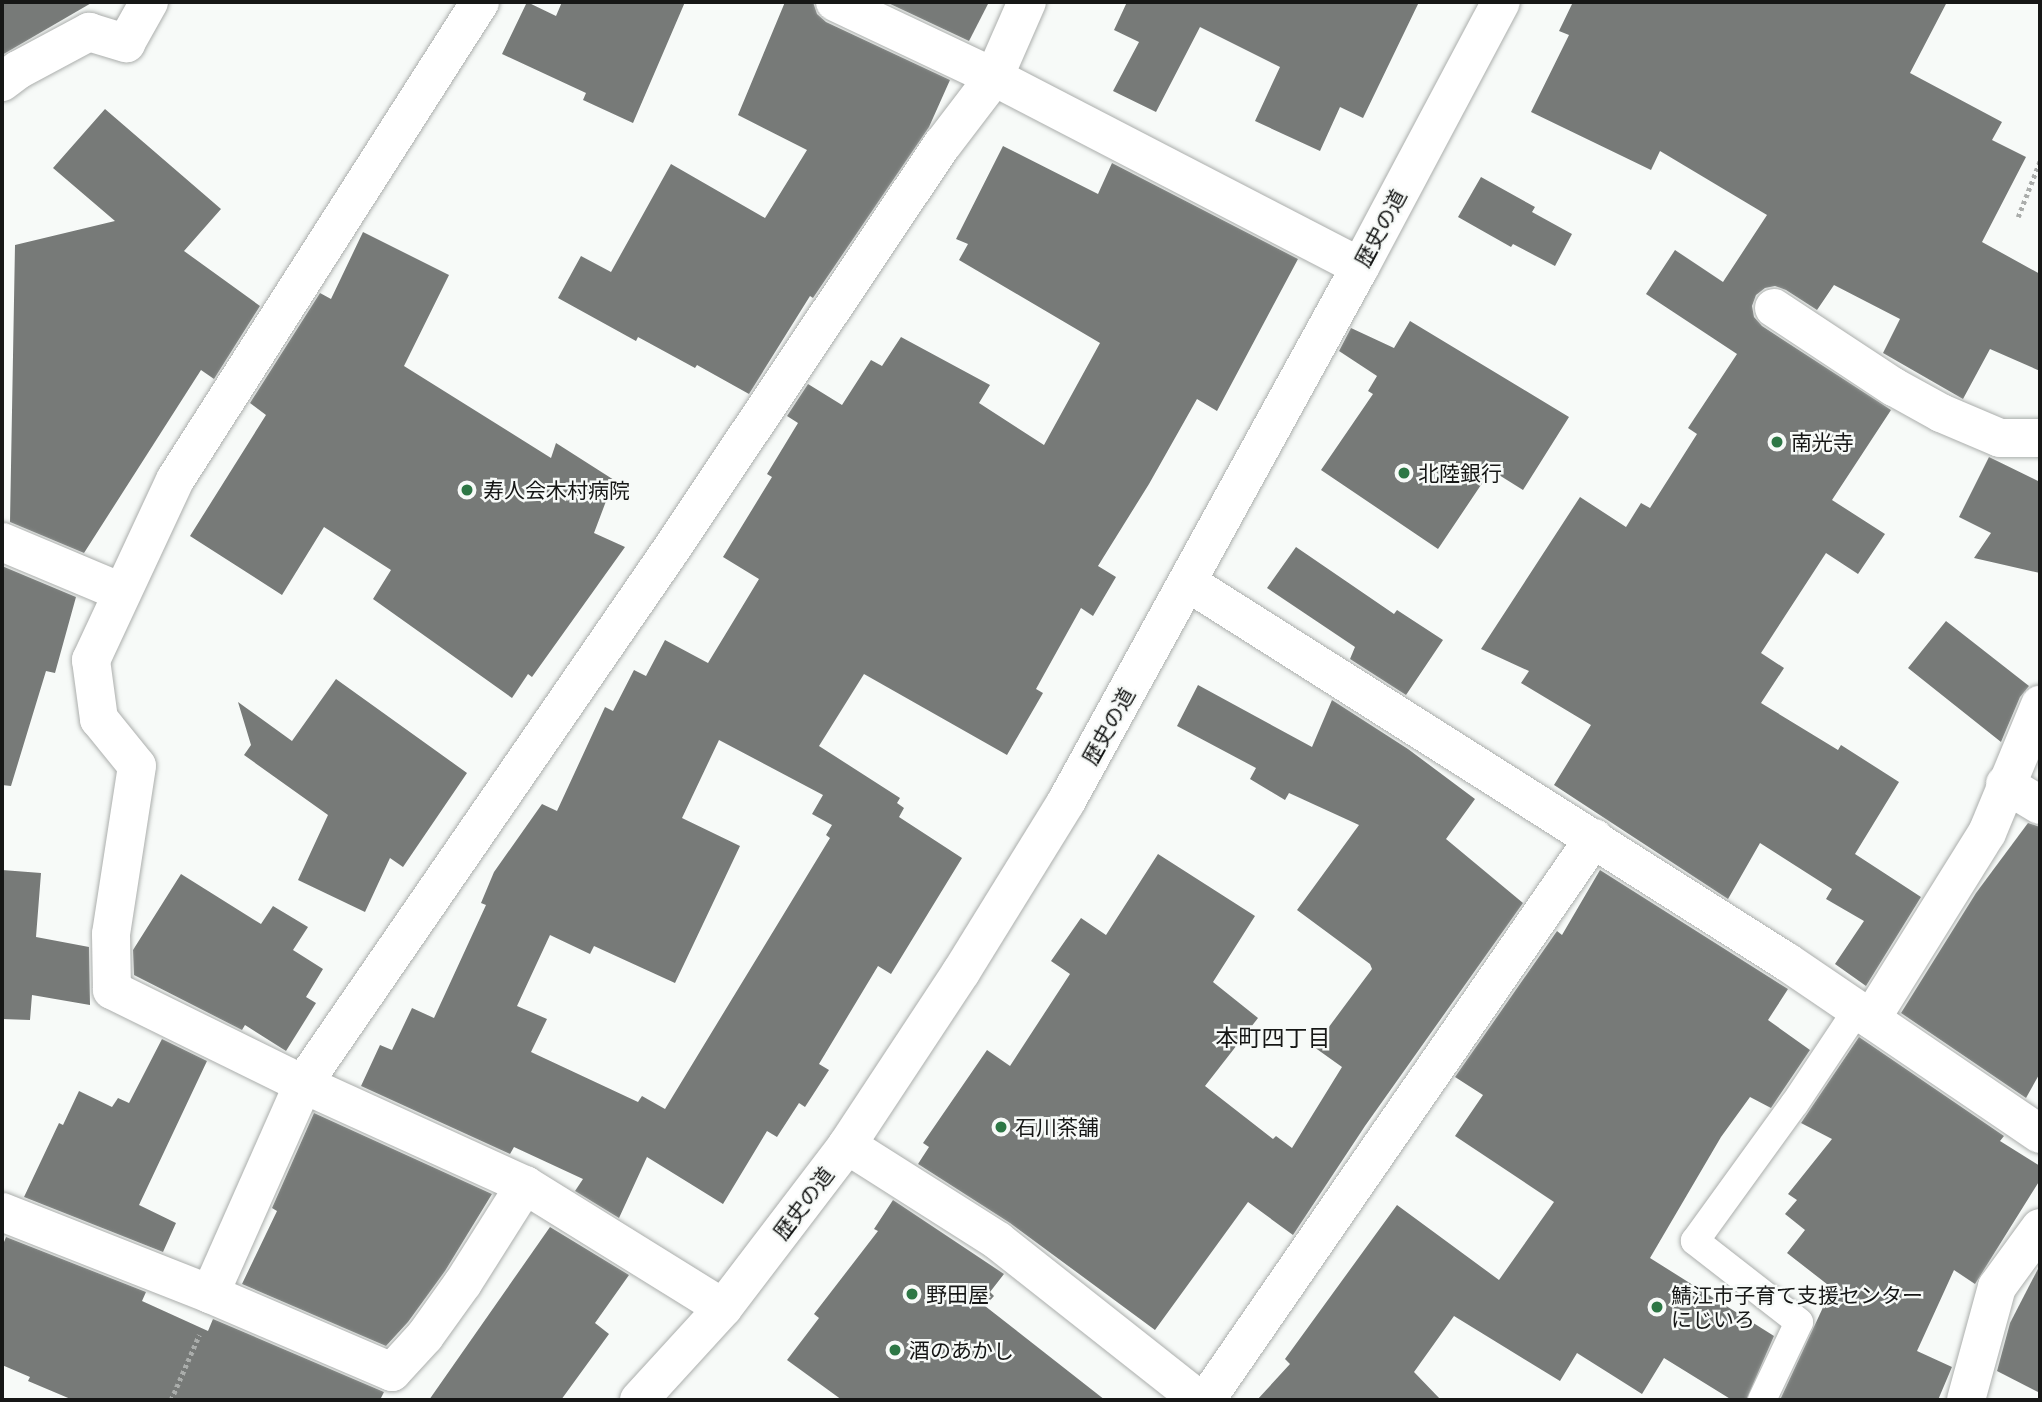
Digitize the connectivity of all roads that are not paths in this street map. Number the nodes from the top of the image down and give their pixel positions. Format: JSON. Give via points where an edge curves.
{"nodes":[{"id":1,"x":149,"y":2,"type":"edge"},
{"id":2,"x":480,"y":2,"type":"edge"},
{"id":3,"x":835,"y":2,"type":"edge"},
{"id":4,"x":1027,"y":2,"type":"edge"},
{"id":5,"x":1496,"y":3,"type":"edge"},
{"id":6,"x":994,"y":77,"type":"junction"},
{"id":7,"x":2,"y":82,"type":"edge"},
{"id":8,"x":1360,"y":267,"type":"junction"},
{"id":9,"x":1774,"y":308,"type":"dead end"},
{"id":10,"x":2040,"y":438,"type":"edge"},
{"id":11,"x":2,"y":542,"type":"edge"},
{"id":12,"x":1187,"y":582,"type":"junction"},
{"id":13,"x":121,"y":592,"type":"junction"},
{"id":14,"x":2040,"y":705,"type":"edge"},
{"id":15,"x":2005,"y":784,"type":"junction"},
{"id":16,"x":2040,"y":805,"type":"edge"},
{"id":17,"x":1594,"y":838,"type":"junction"},
{"id":18,"x":1864,"y":1014,"type":"junction"},
{"id":19,"x":303,"y":1084,"type":"junction"},
{"id":20,"x":2040,"y":1134,"type":"edge"},
{"id":21,"x":847,"y":1145,"type":"junction"},
{"id":22,"x":525,"y":1185,"type":"junction"},
{"id":23,"x":2,"y":1212,"type":"edge"},
{"id":24,"x":2040,"y":1228,"type":"edge"},
{"id":25,"x":210,"y":1294,"type":"junction"},
{"id":26,"x":723,"y":1308,"type":"junction"},
{"id":27,"x":639,"y":1400,"type":"edge"},
{"id":28,"x":1199,"y":1400,"type":"edge"},
{"id":29,"x":1206,"y":1400,"type":"edge"},
{"id":30,"x":1762,"y":1400,"type":"edge"},
{"id":31,"x":1966,"y":1400,"type":"edge"}],
"edges":[{"from":1,"to":7,"type":"street","via":[[126,43],[89,32]]},
{"from":2,"to":13,"type":"street","via":[[175,480]]},
{"from":3,"to":6,"type":"street"},
{"from":4,"to":6,"type":"street"},
{"from":5,"to":8,"type":"street","name":"歴史の道"},
{"from":6,"to":8,"type":"street"},
{"from":6,"to":19,"type":"street","via":[[943,144]]},
{"from":8,"to":12,"type":"street","name":"歴史の道"},
{"from":9,"to":10,"type":"street","via":[[1941,413],[2000,438]]},
{"from":11,"to":13,"type":"street"},
{"from":12,"to":17,"type":"street"},
{"from":12,"to":21,"type":"street","name":"歴史の道","via":[[1066,802]]},
{"from":13,"to":19,"type":"street","via":[[91,660],[99,719],[137,766],[111,934],[112,990]]},
{"from":14,"to":15,"type":"street"},
{"from":15,"to":16,"type":"street"},
{"from":15,"to":18,"type":"street","via":[[1987,833]]},
{"from":17,"to":18,"type":"street"},
{"from":17,"to":29,"type":"street"},
{"from":18,"to":20,"type":"street"},
{"from":18,"to":30,"type":"lane","via":[[1695,1241],[1799,1322]]},
{"from":19,"to":22,"type":"street"},
{"from":19,"to":25,"type":"street"},
{"from":21,"to":26,"type":"street","name":"歴史の道"},
{"from":21,"to":28,"type":"street","via":[[998,1241]]},
{"from":22,"to":25,"type":"street","via":[[463,1283],[392,1372]]},
{"from":22,"to":26,"type":"street"},
{"from":23,"to":25,"type":"street"},
{"from":24,"to":31,"type":"street","via":[[1997,1287]]},
{"from":26,"to":27,"type":"street","name":"歴史の道"}]}
